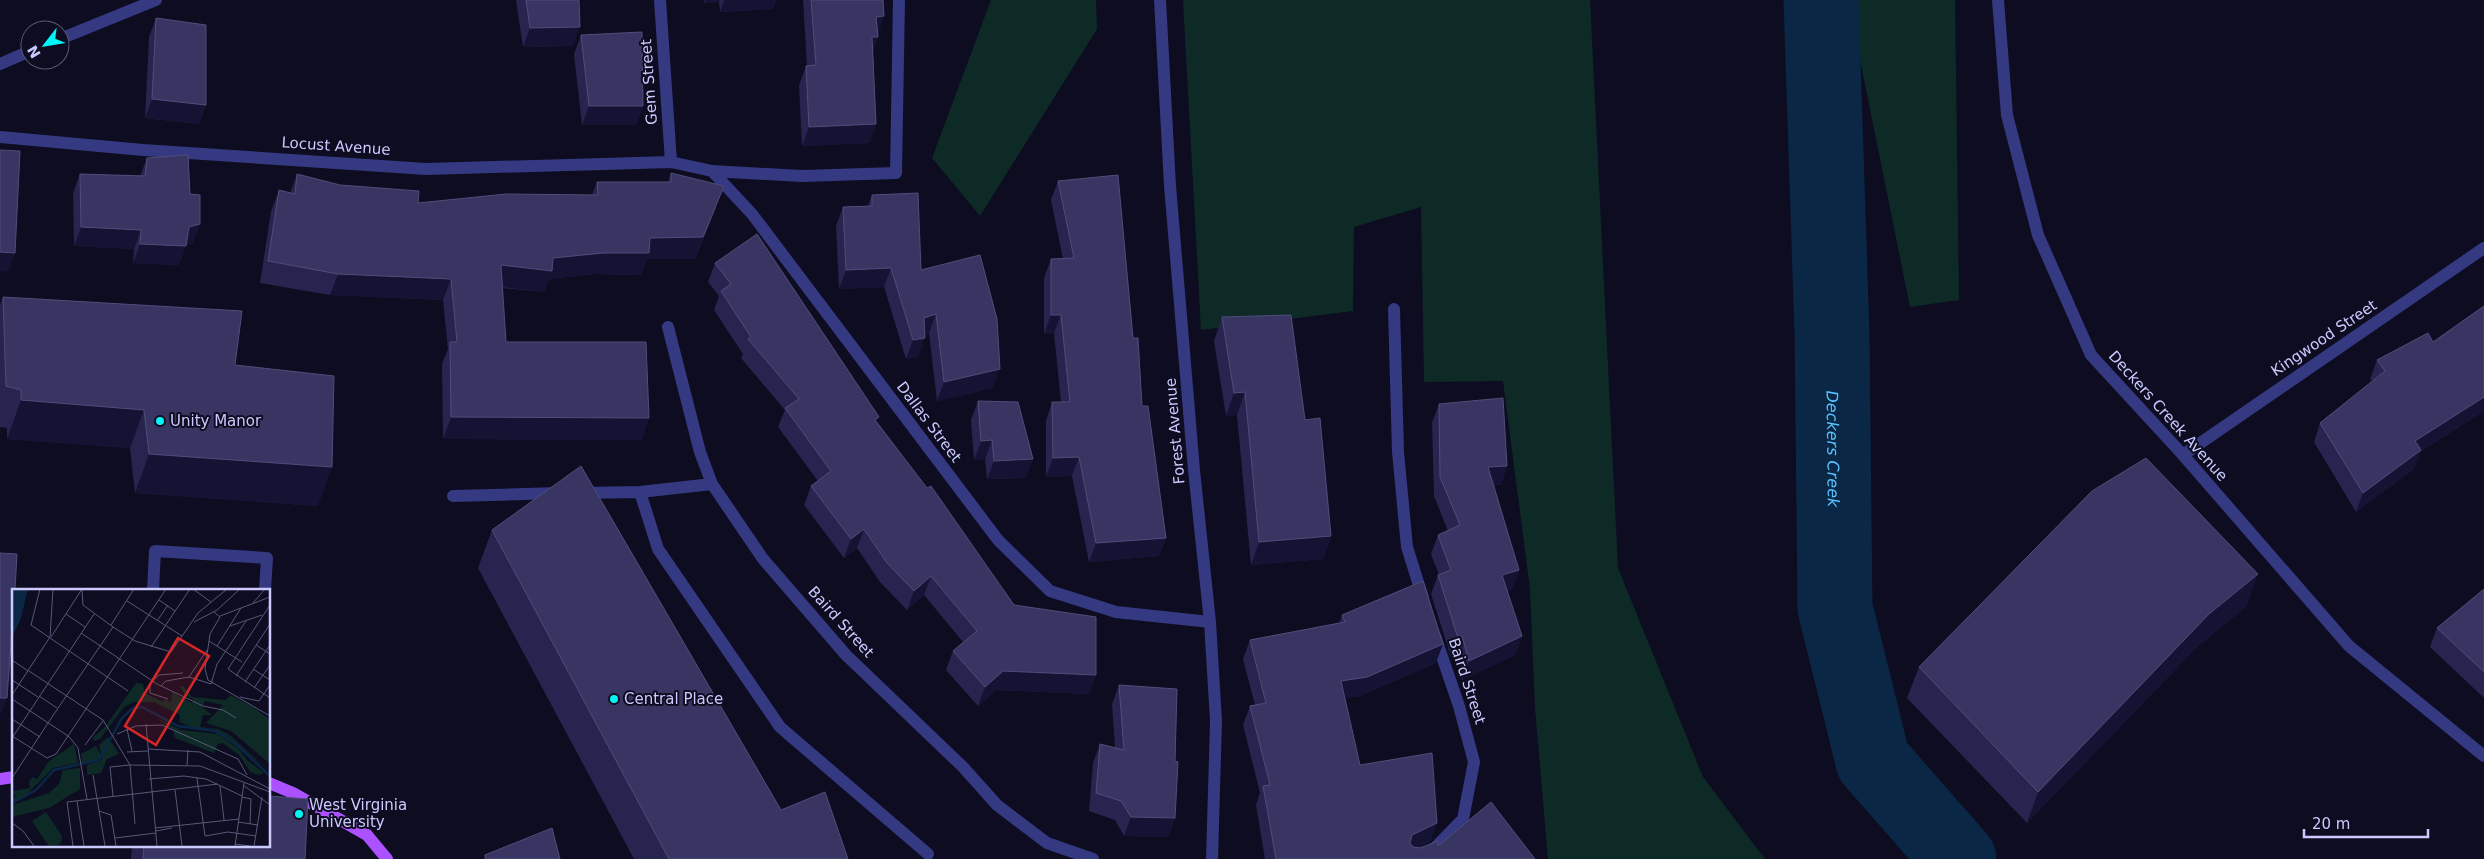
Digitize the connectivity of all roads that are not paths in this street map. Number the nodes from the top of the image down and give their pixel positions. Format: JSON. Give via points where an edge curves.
{"nodes":[{"id":1,"x":156,"y":0,"type":"edge"},
{"id":2,"x":660,"y":0,"type":"edge"},
{"id":3,"x":899,"y":0,"type":"edge"},
{"id":4,"x":1160,"y":0,"type":"edge"},
{"id":5,"x":1998,"y":0,"type":"edge"},
{"id":6,"x":70,"y":35,"type":"edge"},
{"id":7,"x":20,"y":56,"type":"edge"},
{"id":8,"x":0,"y":64,"type":"edge"},
{"id":9,"x":0,"y":137,"type":"edge"},
{"id":10,"x":671,"y":162,"type":"junction"},
{"id":11,"x":712,"y":172,"type":"junction"},
{"id":12,"x":2484,"y":248,"type":"edge"},
{"id":13,"x":1394,"y":308,"type":"dead end"},
{"id":14,"x":668,"y":326,"type":"dead end"},
{"id":15,"x":2182,"y":455,"type":"junction"},
{"id":16,"x":712,"y":484,"type":"junction"},
{"id":17,"x":640,"y":492,"type":"junction"},
{"id":18,"x":453,"y":496,"type":"dead end"},
{"id":19,"x":153,"y":589,"type":"edge"},
{"id":20,"x":265,"y":589,"type":"edge"},
{"id":21,"x":1210,"y":622,"type":"junction"},
{"id":22,"x":2484,"y":756,"type":"edge"},
{"id":23,"x":270,"y":783,"type":"edge"},
{"id":24,"x":928,"y":854,"type":"dead end"},
{"id":25,"x":1085,"y":858,"type":"edge"},
{"id":26,"x":387,"y":859,"type":"edge"},
{"id":27,"x":1212,"y":859,"type":"edge"},
{"id":28,"x":1411,"y":859,"type":"edge"}],
"edges":[{"from":1,"to":6,"type":"street"},
{"from":2,"to":10,"type":"street","name":"Gem Street"},
{"from":3,"to":11,"type":"street","via":[[896,173],[802,176]]},
{"from":4,"to":21,"type":"street","name":"Forest Avenue","via":[[1170,186]]},
{"from":5,"to":15,"type":"street","name":"Deckers Creek Avenue","via":[[2008,115],[2038,235],[2091,355]]},
{"from":7,"to":8,"type":"street"},
{"from":9,"to":10,"type":"street","name":"Locust Avenue","via":[[426,169]]},
{"from":10,"to":11,"type":"street"},
{"from":11,"to":21,"type":"street","name":"Dallas Street","via":[[752,214],[998,540],[1050,591],[1116,612]]},
{"from":12,"to":15,"type":"street","name":"Kingwood Street"},
{"from":13,"to":28,"type":"street","name":"Baird Street","via":[[1398,452],[1408,547],[1474,762],[1463,820],[1433,850]]},
{"from":14,"to":16,"type":"street","name":"Baird Street","via":[[700,452]]},
{"from":15,"to":22,"type":"street","name":"Deckers Creek Avenue","via":[[2349,646]]},
{"from":16,"to":17,"type":"street"},
{"from":16,"to":25,"type":"street","name":"Baird Street","via":[[764,559],[846,655],[963,767],[997,805],[1047,843]]},
{"from":17,"to":18,"type":"street"},
{"from":17,"to":24,"type":"street","via":[[658,549],[780,727]]},
{"from":19,"to":20,"type":"street","via":[[155,551],[267,558]]},
{"from":21,"to":27,"type":"street","name":"Forest Avenue","via":[[1216,721]]},
{"from":23,"to":26,"type":"main road","via":[[367,835]]}]}
